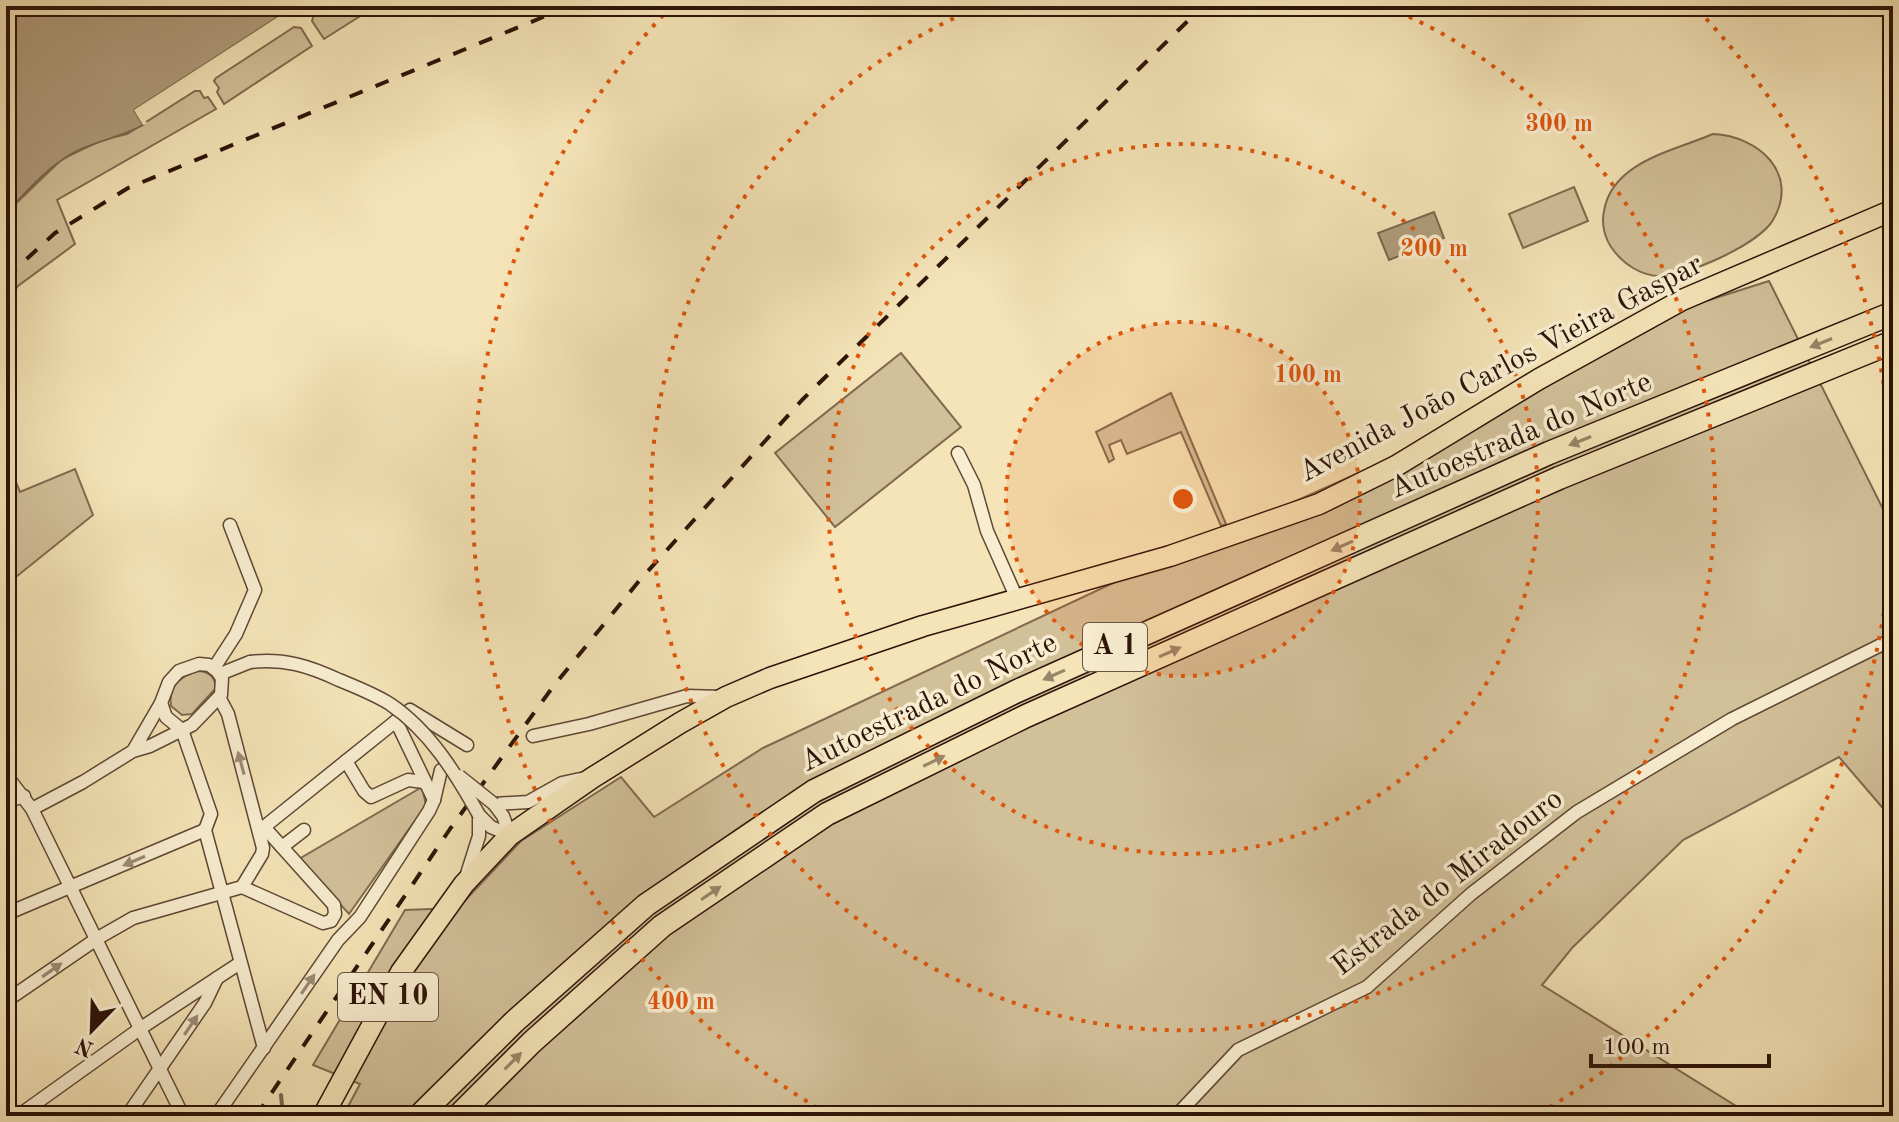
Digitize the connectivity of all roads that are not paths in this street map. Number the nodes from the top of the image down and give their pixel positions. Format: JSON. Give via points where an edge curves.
{"nodes":[{"id":1,"x":1893,"y":210,"type":"edge"},
{"id":2,"x":1893,"y":313,"type":"edge"},
{"id":3,"x":1893,"y":342,"type":"edge"},
{"id":4,"x":958,"y":453,"type":"dead end"},
{"id":5,"x":230,"y":525,"type":"dead end"},
{"id":6,"x":1018,"y":601,"type":"junction"},
{"id":7,"x":1893,"y":639,"type":"edge"},
{"id":8,"x":217,"y":671,"type":"junction"},
{"id":9,"x":219,"y":697,"type":"junction"},
{"id":10,"x":726,"y":697,"type":"junction"},
{"id":11,"x":161,"y":703,"type":"junction"},
{"id":12,"x":396,"y":721,"type":"junction"},
{"id":13,"x":182,"y":730,"type":"junction"},
{"id":14,"x":533,"y":736,"type":"dead end"},
{"id":15,"x":467,"y":745,"type":"dead end"},
{"id":16,"x":133,"y":751,"type":"junction"},
{"id":17,"x":346,"y":761,"type":"junction"},
{"id":18,"x":441,"y":770,"type":"dead end"},
{"id":19,"x":456,"y":774,"type":"junction"},
{"id":20,"x":6,"y":775,"type":"edge"},
{"id":21,"x":592,"y":778,"type":"junction"},
{"id":22,"x":424,"y":782,"type":"junction"},
{"id":23,"x":24,"y":796,"type":"junction"},
{"id":24,"x":434,"y":800,"type":"junction"},
{"id":25,"x":6,"y":802,"type":"edge"},
{"id":26,"x":494,"y":804,"type":"junction"},
{"id":27,"x":32,"y":809,"type":"junction"},
{"id":28,"x":479,"y":815,"type":"junction"},
{"id":29,"x":502,"y":826,"type":"junction"},
{"id":30,"x":261,"y":829,"type":"junction"},
{"id":31,"x":205,"y":830,"type":"junction"},
{"id":32,"x":304,"y":830,"type":"dead end"},
{"id":33,"x":282,"y":847,"type":"junction"},
{"id":34,"x":464,"y":884,"type":"junction"},
{"id":35,"x":72,"y":887,"type":"junction"},
{"id":36,"x":242,"y":887,"type":"junction"},
{"id":37,"x":222,"y":893,"type":"junction"},
{"id":38,"x":6,"y":914,"type":"edge"},
{"id":39,"x":98,"y":938,"type":"junction"},
{"id":40,"x":240,"y":963,"type":"junction"},
{"id":41,"x":217,"y":978,"type":"junction"},
{"id":42,"x":6,"y":1001,"type":"edge"},
{"id":43,"x":141,"y":1028,"type":"junction"},
{"id":44,"x":264,"y":1048,"type":"junction"},
{"id":45,"x":161,"y":1070,"type":"junction"},
{"id":46,"x":18,"y":1116,"type":"edge"},
{"id":47,"x":127,"y":1116,"type":"edge"},
{"id":48,"x":183,"y":1116,"type":"edge"},
{"id":49,"x":216,"y":1116,"type":"edge"},
{"id":50,"x":323,"y":1116,"type":"edge"},
{"id":51,"x":419,"y":1116,"type":"edge"},
{"id":52,"x":458,"y":1116,"type":"edge"},
{"id":53,"x":1176,"y":1116,"type":"edge"}],
"edges":[{"from":1,"to":6,"type":"main road","name":"Avenida João Carlos Vieira Gaspar","number":"EN 10","via":[[1682,300],[1343,493],[1170,556]]},
{"from":2,"to":51,"type":"highway","name":"Autoestrada do Norte","number":"A 1","one_way":true,"via":[[1549,453],[1015,692],[814,791],[646,905],[514,1022]]},
{"from":52,"to":3,"type":"highway","name":"Autoestrada do Norte","number":"A 1","one_way":true,"via":[[662,926],[827,814],[1026,716],[1559,478]]},
{"from":4,"to":6,"type":"street"},
{"from":5,"to":8,"type":"street","via":[[255,590]]},
{"from":6,"to":10,"type":"main road","name":"Avenida João Carlos Vieira Gaspar","number":"EN 10","via":[[923,626]]},
{"from":7,"to":53,"type":"street","name":"Estrada do Miradouro","via":[[1732,719],[1577,812],[1471,894],[1367,987],[1238,1050]]},
{"from":8,"to":9,"type":"street","via":[[223,685]]},
{"from":8,"to":11,"type":"street","via":[[199,664],[180,670]]},
{"from":8,"to":19,"type":"street","bridge":true,"via":[[250,662],[298,663],[378,698],[403,715]]},
{"from":9,"to":13,"type":"street"},
{"from":30,"to":9,"type":"street","one_way":true},
{"from":10,"to":14,"type":"street","via":[[687,696]]},
{"from":10,"to":21,"type":"main road","name":"Avenida João Carlos Vieira Gaspar","number":"EN 10"},
{"from":11,"to":13,"type":"street","via":[[164,714]]},
{"from":11,"to":16,"type":"street"},
{"from":12,"to":15,"type":"street","via":[[410,710]]},
{"from":12,"to":17,"type":"street"},
{"from":12,"to":22,"type":"street"},
{"from":13,"to":16,"type":"street"},
{"from":13,"to":31,"type":"street","via":[[211,814]]},
{"from":16,"to":27,"type":"street"},
{"from":17,"to":22,"type":"street","via":[[371,797],[408,780]]},
{"from":17,"to":30,"type":"street"},
{"from":18,"to":24,"type":"street"},
{"from":19,"to":26,"type":"street","bridge":true},
{"from":19,"to":28,"type":"street","bridge":true},
{"from":20,"to":23,"type":"street"},
{"from":21,"to":26,"type":"street","via":[[562,783],[528,802]]},
{"from":21,"to":29,"type":"main road","name":"Avenida João Carlos Vieira Gaspar","number":"EN 10"},
{"from":22,"to":24,"type":"street"},
{"from":23,"to":25,"type":"street"},
{"from":23,"to":27,"type":"street"},
{"from":44,"to":24,"type":"street","one_way":true,"via":[[338,940],[360,917]]},
{"from":26,"to":29,"type":"street"},
{"from":27,"to":35,"type":"street"},
{"from":28,"to":29,"type":"street"},
{"from":28,"to":34,"type":"street","via":[[479,836]]},
{"from":29,"to":34,"type":"main road","name":"Avenida João Carlos Vieira Gaspar","number":"EN 10"},
{"from":30,"to":33,"type":"street"},
{"from":30,"to":36,"type":"street","via":[[262,854]]},
{"from":31,"to":35,"type":"street","one_way":true},
{"from":31,"to":37,"type":"street"},
{"from":32,"to":33,"type":"street"},
{"from":33,"to":36,"type":"street","via":[[334,905],[331,921],[323,923]]},
{"from":34,"to":50,"type":"main road","name":"Avenida João Carlos Vieira Gaspar","number":"EN 10","via":[[401,972]]},
{"from":35,"to":38,"type":"street"},
{"from":35,"to":39,"type":"street"},
{"from":36,"to":37,"type":"street"},
{"from":37,"to":39,"type":"street","via":[[133,918]]},
{"from":37,"to":40,"type":"street"},
{"from":42,"to":39,"type":"street","one_way":true},
{"from":39,"to":43,"type":"street"},
{"from":40,"to":41,"type":"street"},
{"from":40,"to":44,"type":"street"},
{"from":41,"to":43,"type":"street"},
{"from":45,"to":41,"type":"street","one_way":true},
{"from":43,"to":45,"type":"street"},
{"from":43,"to":46,"type":"street"},
{"from":44,"to":49,"type":"street"},
{"from":45,"to":47,"type":"street"},
{"from":45,"to":48,"type":"street"}]}
